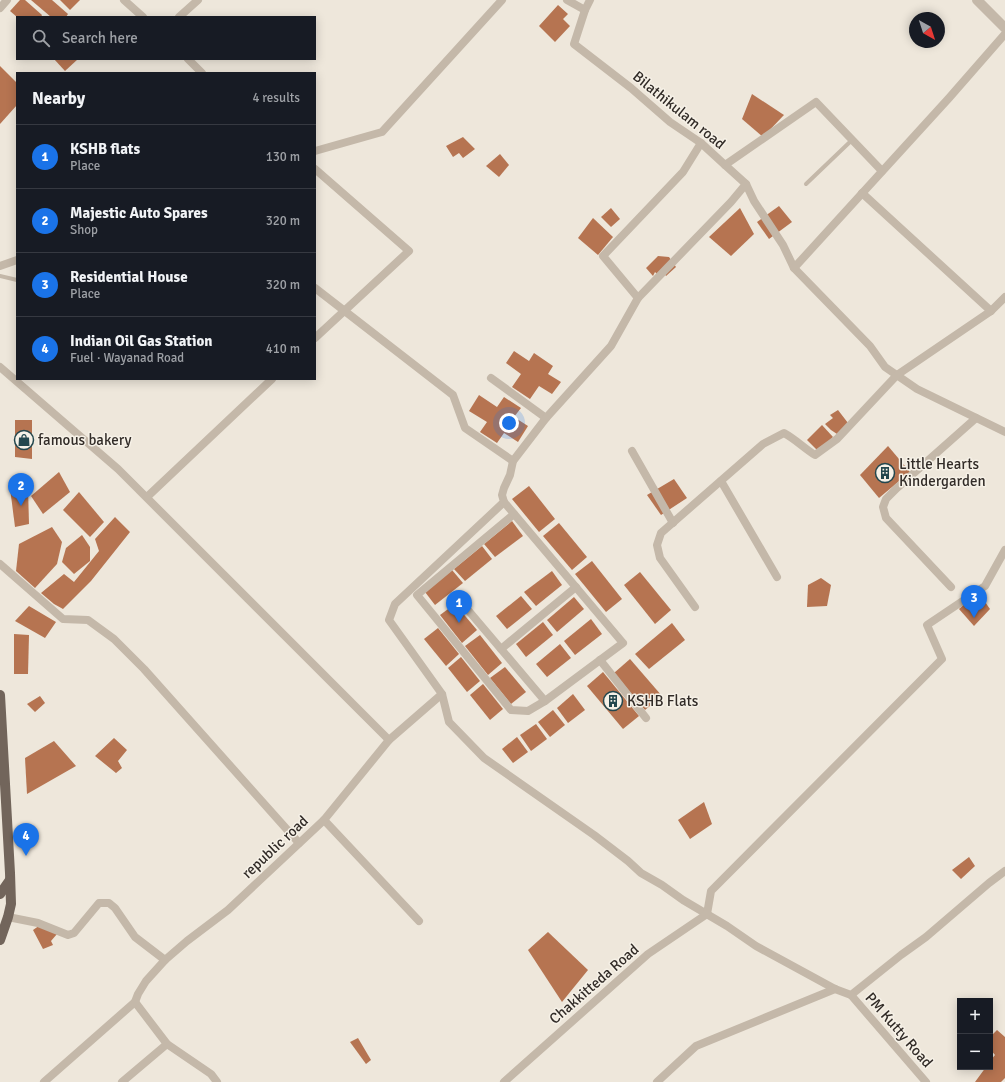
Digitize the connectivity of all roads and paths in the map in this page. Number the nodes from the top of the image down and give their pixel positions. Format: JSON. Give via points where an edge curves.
{"nodes":[{"id":1,"x":8,"y":0,"type":"edge"},
{"id":2,"x":124,"y":0,"type":"edge"},
{"id":3,"x":198,"y":0,"type":"edge"},
{"id":4,"x":502,"y":0,"type":"edge"},
{"id":5,"x":566,"y":0,"type":"edge"},
{"id":6,"x":590,"y":0,"type":"edge"},
{"id":7,"x":977,"y":0,"type":"edge"},
{"id":8,"x":0,"y":8,"type":"edge"},
{"id":9,"x":585,"y":10,"type":"junction"},
{"id":10,"x":142,"y":16,"type":"edge"},
{"id":11,"x":180,"y":16,"type":"edge"},
{"id":12,"x":1005,"y":28,"type":"edge"},
{"id":13,"x":1005,"y":34,"type":"edge"},
{"id":14,"x":189,"y":60,"type":"edge"},
{"id":15,"x":201,"y":72,"type":"edge"},
{"id":16,"x":852,"y":140,"type":"junction"},
{"id":17,"x":701,"y":143,"type":"junction"},
{"id":18,"x":316,"y":150,"type":"edge"},
{"id":19,"x":725,"y":165,"type":"junction"},
{"id":20,"x":316,"y":170,"type":"edge"},
{"id":21,"x":882,"y":171,"type":"junction"},
{"id":22,"x":746,"y":184,"type":"junction"},
{"id":23,"x":806,"y":184,"type":"dead end"},
{"id":24,"x":862,"y":193,"type":"junction"},
{"id":25,"x":16,"y":260,"type":"edge"},
{"id":26,"x":0,"y":266,"type":"edge"},
{"id":27,"x":794,"y":268,"type":"junction"},
{"id":28,"x":0,"y":276,"type":"edge"},
{"id":29,"x":16,"y":280,"type":"edge"},
{"id":30,"x":316,"y":289,"type":"edge"},
{"id":31,"x":1005,"y":297,"type":"edge"},
{"id":32,"x":638,"y":298,"type":"junction"},
{"id":33,"x":344,"y":310,"type":"junction"},
{"id":34,"x":991,"y":311,"type":"junction"},
{"id":35,"x":316,"y":337,"type":"edge"},
{"id":36,"x":0,"y":367,"type":"edge"},
{"id":37,"x":897,"y":375,"type":"junction"},
{"id":38,"x":491,"y":378,"type":"dead end"},
{"id":39,"x":271,"y":380,"type":"edge"},
{"id":40,"x":546,"y":418,"type":"junction"},
{"id":41,"x":976,"y":418,"type":"junction"},
{"id":42,"x":1005,"y":432,"type":"edge"},
{"id":43,"x":632,"y":451,"type":"dead end"},
{"id":44,"x":513,"y":461,"type":"junction"},
{"id":45,"x":721,"y":481,"type":"junction"},
{"id":46,"x":147,"y":497,"type":"junction"},
{"id":47,"x":504,"y":502,"type":"junction"},
{"id":48,"x":514,"y":514,"type":"junction"},
{"id":49,"x":673,"y":523,"type":"junction"},
{"id":50,"x":1005,"y":550,"type":"edge"},
{"id":51,"x":0,"y":564,"type":"edge"},
{"id":52,"x":777,"y":577,"type":"dead end"},
{"id":53,"x":576,"y":587,"type":"junction"},
{"id":54,"x":951,"y":587,"type":"dead end"},
{"id":55,"x":462,"y":603,"type":"dead end"},
{"id":56,"x":695,"y":607,"type":"dead end"},
{"id":57,"x":501,"y":648,"type":"junction"},
{"id":58,"x":600,"y":660,"type":"junction"},
{"id":59,"x":442,"y":694,"type":"junction"},
{"id":60,"x":0,"y":695,"type":"edge"},
{"id":61,"x":545,"y":701,"type":"junction"},
{"id":62,"x":646,"y":718,"type":"dead end"},
{"id":63,"x":389,"y":740,"type":"junction"},
{"id":64,"x":324,"y":820,"type":"junction"},
{"id":65,"x":299,"y":843,"type":"junction"},
{"id":66,"x":1005,"y":871,"type":"edge"},
{"id":67,"x":10,"y":880,"type":"junction"},
{"id":68,"x":0,"y":894,"type":"edge"},
{"id":69,"x":707,"y":914,"type":"junction"},
{"id":70,"x":8,"y":917,"type":"junction"},
{"id":71,"x":419,"y":920,"type":"dead end"},
{"id":72,"x":0,"y":940,"type":"edge"},
{"id":73,"x":165,"y":960,"type":"junction"},
{"id":74,"x":835,"y":989,"type":"junction"},
{"id":75,"x":851,"y":996,"type":"junction"},
{"id":76,"x":135,"y":1002,"type":"junction"},
{"id":77,"x":167,"y":1044,"type":"junction"},
{"id":78,"x":44,"y":1082,"type":"edge"},
{"id":79,"x":122,"y":1082,"type":"edge"},
{"id":80,"x":218,"y":1082,"type":"edge"},
{"id":81,"x":504,"y":1082,"type":"edge"},
{"id":82,"x":657,"y":1082,"type":"edge"},
{"id":83,"x":926,"y":1082,"type":"edge"}],
"edges":[{"from":1,"to":8,"type":"street"},
{"from":2,"to":10,"type":"street"},
{"from":3,"to":11,"type":"street"},
{"from":4,"to":18,"type":"street","via":[[382,132]]},
{"from":5,"to":9,"type":"street"},
{"from":6,"to":9,"type":"street"},
{"from":7,"to":12,"type":"street"},
{"from":9,"to":17,"type":"street","name":"Bilathikulam road","via":[[574,44],[670,122]]},
{"from":13,"to":21,"type":"street"},
{"from":14,"to":15,"type":"street"},
{"from":16,"to":19,"type":"street","name":"Bilathikulam road","via":[[816,102]]},
{"from":16,"to":21,"type":"street","name":"Bilathikulam road"},
{"from":16,"to":23,"type":"lane"},
{"from":17,"to":19,"type":"street","name":"Bilathikulam road"},
{"from":17,"to":32,"type":"street","via":[[683,172],[603,256]]},
{"from":19,"to":22,"type":"street"},
{"from":20,"to":33,"type":"street","via":[[409,251]]},
{"from":21,"to":24,"type":"street"},
{"from":22,"to":27,"type":"street"},
{"from":22,"to":32,"type":"street"},
{"from":24,"to":27,"type":"street"},
{"from":24,"to":34,"type":"street"},
{"from":25,"to":26,"type":"street"},
{"from":27,"to":37,"type":"street","via":[[870,346],[885,367]]},
{"from":28,"to":29,"type":"lane"},
{"from":30,"to":33,"type":"street"},
{"from":31,"to":34,"type":"street"},
{"from":32,"to":40,"type":"street","via":[[611,346]]},
{"from":33,"to":35,"type":"street"},
{"from":33,"to":44,"type":"street","via":[[453,395],[465,428]]},
{"from":34,"to":37,"type":"street"},
{"from":36,"to":46,"type":"street"},
{"from":37,"to":41,"type":"street","via":[[917,389]]},
{"from":37,"to":45,"type":"street","via":[[837,439],[815,455],[784,433],[763,444]]},
{"from":38,"to":40,"type":"street"},
{"from":39,"to":46,"type":"street"},
{"from":40,"to":44,"type":"street"},
{"from":41,"to":42,"type":"street"},
{"from":41,"to":54,"type":"street","via":[[897,488],[886,499],[883,507],[886,518]]},
{"from":43,"to":49,"type":"street"},
{"from":44,"to":47,"type":"street","via":[[502,495]]},
{"from":45,"to":49,"type":"street"},
{"from":45,"to":52,"type":"street"},
{"from":46,"to":63,"type":"street"},
{"from":47,"to":48,"type":"street"},
{"from":47,"to":59,"type":"street","via":[[395,604],[389,620]]},
{"from":48,"to":53,"type":"street"},
{"from":48,"to":61,"type":"street","via":[[417,595],[511,710],[528,711]]},
{"from":49,"to":56,"type":"street","via":[[661,534],[657,545],[660,558]]},
{"from":50,"to":69,"type":"street","via":[[985,586],[927,625],[942,659],[711,891]]},
{"from":51,"to":65,"type":"street","via":[[63,619],[88,620],[114,639],[144,669]]},
{"from":53,"to":57,"type":"street"},
{"from":53,"to":58,"type":"street","via":[[623,643]]},
{"from":55,"to":57,"type":"street"},
{"from":57,"to":61,"type":"street"},
{"from":58,"to":61,"type":"street"},
{"from":58,"to":62,"type":"street"},
{"from":59,"to":63,"type":"street","name":"republic road"},
{"from":59,"to":69,"type":"street","via":[[449,722],[484,758],[594,835],[641,873]]},
{"from":60,"to":67,"type":"main road"},
{"from":63,"to":64,"type":"street","name":"republic road"},
{"from":64,"to":65,"type":"street","name":"republic road"},
{"from":64,"to":71,"type":"street"},
{"from":65,"to":73,"type":"street","name":"republic road","via":[[228,910]]},
{"from":66,"to":75,"type":"street"},
{"from":67,"to":68,"type":"main road"},
{"from":67,"to":70,"type":"main road","via":[[11,904]]},
{"from":69,"to":74,"type":"street","via":[[756,946]]},
{"from":69,"to":81,"type":"street","name":"Chakkitteda Road","via":[[648,954]]},
{"from":70,"to":72,"type":"main road"},
{"from":70,"to":73,"type":"street","via":[[38,923],[68,935],[74,933],[99,903],[109,902],[135,936]]},
{"from":73,"to":76,"type":"street","name":"republic road","via":[[146,981]]},
{"from":74,"to":75,"type":"street"},
{"from":74,"to":82,"type":"street","via":[[696,1046]]},
{"from":75,"to":83,"type":"street","name":"PM Kutty Road"},
{"from":76,"to":77,"type":"street"},
{"from":76,"to":78,"type":"street"},
{"from":77,"to":79,"type":"street"},
{"from":77,"to":80,"type":"street","via":[[211,1074]]}]}
